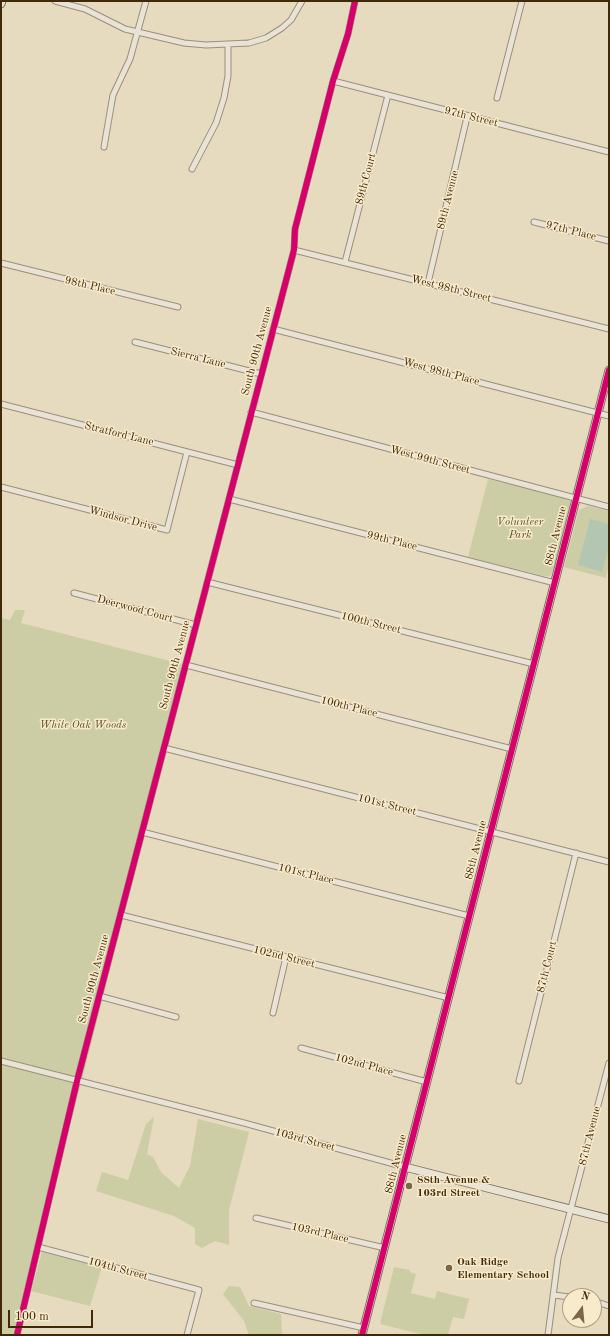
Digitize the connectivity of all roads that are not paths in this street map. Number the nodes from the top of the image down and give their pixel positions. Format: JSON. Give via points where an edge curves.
{"nodes":[{"id":1,"x":2,"y":1,"type":"edge"},
{"id":2,"x":55,"y":1,"type":"edge"},
{"id":3,"x":146,"y":1,"type":"edge"},
{"id":4,"x":302,"y":1,"type":"edge"},
{"id":5,"x":355,"y":1,"type":"edge"},
{"id":6,"x":522,"y":1,"type":"edge"},
{"id":7,"x":1,"y":4,"type":"edge"},
{"id":8,"x":138,"y":32,"type":"junction"},
{"id":9,"x":228,"y":45,"type":"junction"},
{"id":10,"x":332,"y":81,"type":"junction"},
{"id":11,"x":388,"y":96,"type":"junction"},
{"id":12,"x":497,"y":98,"type":"dead end"},
{"id":13,"x":467,"y":116,"type":"junction"},
{"id":14,"x":104,"y":147,"type":"dead end"},
{"id":15,"x":609,"y":152,"type":"edge"},
{"id":16,"x":192,"y":169,"type":"dead end"},
{"id":17,"x":534,"y":222,"type":"dead end"},
{"id":18,"x":609,"y":240,"type":"edge"},
{"id":19,"x":294,"y":250,"type":"junction"},
{"id":20,"x":345,"y":262,"type":"junction"},
{"id":21,"x":1,"y":263,"type":"edge"},
{"id":22,"x":428,"y":283,"type":"junction"},
{"id":23,"x":178,"y":307,"type":"dead end"},
{"id":24,"x":273,"y":329,"type":"junction"},
{"id":25,"x":609,"y":329,"type":"edge"},
{"id":26,"x":135,"y":342,"type":"dead end"},
{"id":27,"x":609,"y":370,"type":"edge"},
{"id":28,"x":261,"y":374,"type":"junction"},
{"id":29,"x":1,"y":404,"type":"edge"},
{"id":30,"x":251,"y":412,"type":"junction"},
{"id":31,"x":598,"y":413,"type":"junction"},
{"id":32,"x":609,"y":416,"type":"edge"},
{"id":33,"x":187,"y":452,"type":"junction"},
{"id":34,"x":238,"y":465,"type":"junction"},
{"id":35,"x":1,"y":487,"type":"edge"},
{"id":36,"x":229,"y":498,"type":"junction"},
{"id":37,"x":576,"y":499,"type":"junction"},
{"id":38,"x":609,"y":507,"type":"edge"},
{"id":39,"x":207,"y":582,"type":"junction"},
{"id":40,"x":555,"y":583,"type":"junction"},
{"id":41,"x":74,"y":593,"type":"dead end"},
{"id":42,"x":196,"y":625,"type":"junction"},
{"id":43,"x":534,"y":664,"type":"junction"},
{"id":44,"x":186,"y":665,"type":"junction"},
{"id":45,"x":164,"y":748,"type":"junction"},
{"id":46,"x":512,"y":749,"type":"junction"},
{"id":47,"x":491,"y":831,"type":"junction"},
{"id":48,"x":142,"y":832,"type":"junction"},
{"id":49,"x":576,"y":853,"type":"junction"},
{"id":50,"x":609,"y":862,"type":"edge"},
{"id":51,"x":120,"y":915,"type":"junction"},
{"id":52,"x":469,"y":916,"type":"junction"},
{"id":53,"x":286,"y":958,"type":"junction"},
{"id":54,"x":100,"y":996,"type":"junction"},
{"id":55,"x":448,"y":998,"type":"junction"},
{"id":56,"x":273,"y":1013,"type":"dead end"},
{"id":57,"x":176,"y":1017,"type":"dead end"},
{"id":58,"x":301,"y":1048,"type":"dead end"},
{"id":59,"x":1,"y":1061,"type":"edge"},
{"id":60,"x":609,"y":1063,"type":"edge"},
{"id":61,"x":519,"y":1080,"type":"dead end"},
{"id":62,"x":77,"y":1081,"type":"junction"},
{"id":63,"x":427,"y":1082,"type":"junction"},
{"id":64,"x":405,"y":1167,"type":"junction"},
{"id":65,"x":571,"y":1209,"type":"junction"},
{"id":66,"x":256,"y":1218,"type":"dead end"},
{"id":67,"x":609,"y":1219,"type":"edge"},
{"id":68,"x":38,"y":1247,"type":"junction"},
{"id":69,"x":384,"y":1248,"type":"junction"},
{"id":70,"x":553,"y":1295,"type":"junction"},
{"id":71,"x":562,"y":1296,"type":"edge"},
{"id":72,"x":254,"y":1303,"type":"dead end"},
{"id":73,"x":363,"y":1332,"type":"edge"},
{"id":74,"x":17,"y":1335,"type":"edge"},
{"id":75,"x":187,"y":1335,"type":"edge"},
{"id":76,"x":548,"y":1335,"type":"edge"}],
"edges":[{"from":1,"to":7,"type":"street"},
{"from":2,"to":8,"type":"street","via":[[85,9],[119,27]]},
{"from":3,"to":8,"type":"street"},
{"from":4,"to":9,"type":"street","via":[[291,20],[273,34],[258,41]]},
{"from":5,"to":10,"type":"street","name":"South 90th Avenue","via":[[348,34]]},
{"from":6,"to":12,"type":"street"},
{"from":8,"to":9,"type":"street","via":[[195,45]]},
{"from":8,"to":14,"type":"street","via":[[130,59],[113,96]]},
{"from":9,"to":16,"type":"street","via":[[224,98],[216,123]]},
{"from":10,"to":11,"type":"street","name":"97th Street"},
{"from":10,"to":19,"type":"street","name":"South 90th Avenue","via":[[295,229]]},
{"from":11,"to":13,"type":"street","name":"97th Street"},
{"from":11,"to":20,"type":"street","name":"89th Court"},
{"from":13,"to":15,"type":"street","name":"97th Street"},
{"from":13,"to":22,"type":"street","name":"89th Avenue"},
{"from":17,"to":18,"type":"street","name":"97th Place"},
{"from":19,"to":20,"type":"street","name":"West 98th Street"},
{"from":19,"to":24,"type":"street","name":"South 90th Avenue"},
{"from":20,"to":22,"type":"street","name":"West 98th Street"},
{"from":21,"to":23,"type":"street","name":"98th Place"},
{"from":22,"to":25,"type":"street","name":"West 98th Street"},
{"from":24,"to":28,"type":"street","name":"South 90th Avenue"},
{"from":24,"to":31,"type":"street","name":"West 98th Place"},
{"from":26,"to":28,"type":"street","name":"Sierra Lane"},
{"from":27,"to":31,"type":"street","name":"88th Avenue"},
{"from":28,"to":30,"type":"street","name":"South 90th Avenue"},
{"from":29,"to":33,"type":"street","name":"Stratford Lane"},
{"from":30,"to":34,"type":"street","name":"South 90th Avenue"},
{"from":30,"to":37,"type":"street","name":"West 99th Street"},
{"from":31,"to":32,"type":"street","name":"West 98th Place"},
{"from":31,"to":37,"type":"street","name":"88th Avenue"},
{"from":33,"to":34,"type":"street","name":"Stratford Lane"},
{"from":33,"to":35,"type":"street","name":"Windsor Drive","via":[[166,530]]},
{"from":34,"to":36,"type":"street","name":"South 90th Avenue"},
{"from":36,"to":39,"type":"street","name":"South 90th Avenue"},
{"from":36,"to":40,"type":"street","name":"99th Place"},
{"from":37,"to":38,"type":"street","name":"West 99th Street"},
{"from":37,"to":40,"type":"street","name":"88th Avenue"},
{"from":39,"to":42,"type":"street","name":"South 90th Avenue"},
{"from":39,"to":43,"type":"street","name":"100th Street"},
{"from":40,"to":43,"type":"street","name":"88th Avenue"},
{"from":41,"to":42,"type":"street","name":"Deerwood Court"},
{"from":42,"to":44,"type":"street","name":"South 90th Avenue"},
{"from":43,"to":46,"type":"street","name":"88th Avenue"},
{"from":44,"to":45,"type":"street","name":"South 90th Avenue"},
{"from":44,"to":46,"type":"street","name":"100th Place"},
{"from":45,"to":47,"type":"street","name":"101st Street"},
{"from":45,"to":48,"type":"street","name":"South 90th Avenue"},
{"from":46,"to":47,"type":"street","name":"88th Avenue"},
{"from":47,"to":49,"type":"street","name":"101st Street"},
{"from":47,"to":52,"type":"street","name":"88th Avenue"},
{"from":48,"to":51,"type":"street","name":"South 90th Avenue"},
{"from":48,"to":52,"type":"street","name":"101st Place"},
{"from":49,"to":50,"type":"street","name":"101st Street"},
{"from":49,"to":61,"type":"street","name":"87th Court"},
{"from":51,"to":53,"type":"street","name":"102nd Street"},
{"from":51,"to":54,"type":"street","name":"South 90th Avenue"},
{"from":52,"to":55,"type":"street","name":"88th Avenue"},
{"from":53,"to":55,"type":"street","name":"102nd Street"},
{"from":53,"to":56,"type":"street"},
{"from":54,"to":57,"type":"street"},
{"from":54,"to":62,"type":"street","name":"South 90th Avenue"},
{"from":55,"to":63,"type":"street","name":"88th Avenue"},
{"from":58,"to":63,"type":"street","name":"102nd Place"},
{"from":59,"to":62,"type":"street","name":"103rd Street"},
{"from":60,"to":65,"type":"street","name":"87th Avenue"},
{"from":62,"to":64,"type":"street","name":"103rd Street"},
{"from":62,"to":68,"type":"street","name":"South 90th Avenue"},
{"from":63,"to":64,"type":"street","name":"88th Avenue"},
{"from":64,"to":65,"type":"street","name":"103rd Street"},
{"from":64,"to":69,"type":"street","name":"88th Avenue"},
{"from":65,"to":67,"type":"street","name":"103rd Street"},
{"from":65,"to":70,"type":"street","name":"87th Avenue","via":[[556,1265]]},
{"from":66,"to":69,"type":"street","name":"103rd Place"},
{"from":68,"to":74,"type":"street","name":"South 90th Avenue"},
{"from":68,"to":75,"type":"street","name":"104th Street","via":[[199,1290]]},
{"from":69,"to":73,"type":"street","name":"88th Avenue"},
{"from":70,"to":71,"type":"street"},
{"from":70,"to":76,"type":"street","name":"87th Avenue"},
{"from":72,"to":73,"type":"street"}]}
